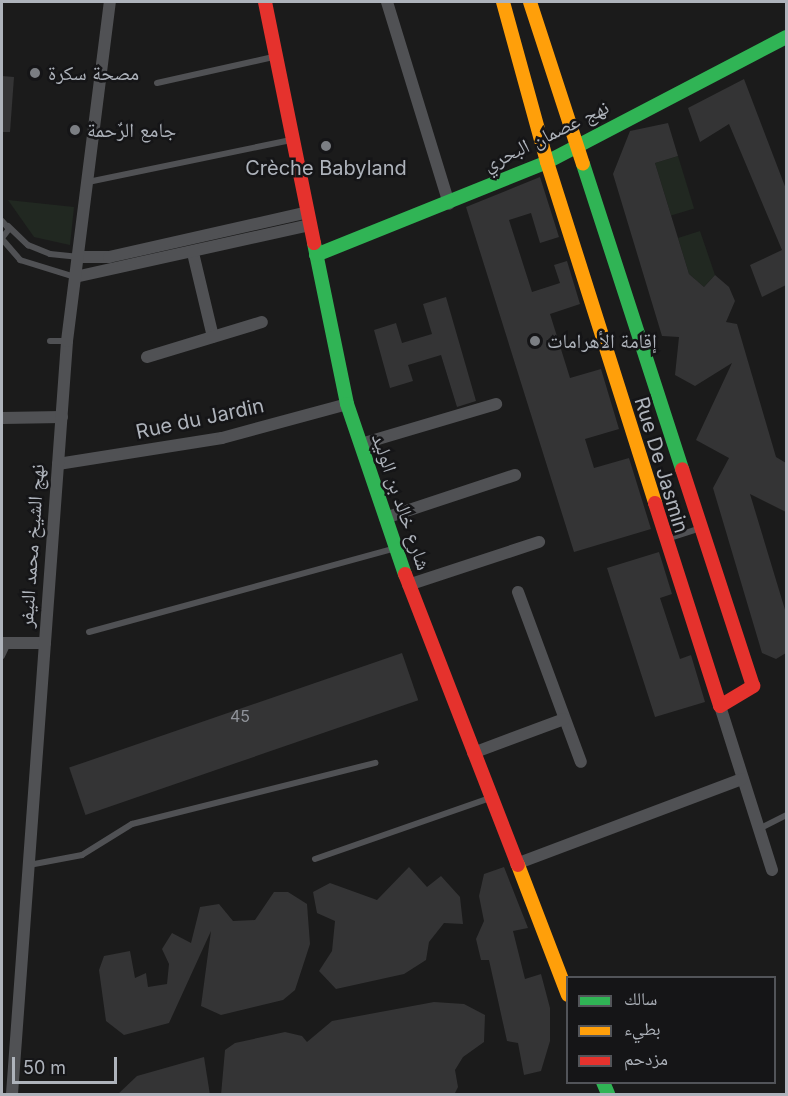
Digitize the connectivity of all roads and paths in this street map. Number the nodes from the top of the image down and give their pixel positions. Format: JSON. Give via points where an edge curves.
{"nodes":[{"id":1,"x":110,"y":2,"type":"edge"},
{"id":2,"x":265,"y":2,"type":"edge"},
{"id":3,"x":387,"y":2,"type":"edge"},
{"id":4,"x":503,"y":2,"type":"edge"},
{"id":5,"x":530,"y":2,"type":"edge"},
{"id":6,"x":786,"y":38,"type":"edge"},
{"id":7,"x":276,"y":56,"type":"junction"},
{"id":8,"x":157,"y":83,"type":"dead end"},
{"id":9,"x":293,"y":140,"type":"junction"},
{"id":10,"x":578,"y":145,"type":"junction"},
{"id":11,"x":547,"y":162,"type":"junction"},
{"id":12,"x":88,"y":182,"type":"junction"},
{"id":13,"x":449,"y":204,"type":"junction"},
{"id":14,"x":309,"y":219,"type":"junction"},
{"id":15,"x":2,"y":221,"type":"edge"},
{"id":16,"x":8,"y":226,"type":"junction"},
{"id":17,"x":2,"y":238,"type":"edge"},
{"id":18,"x":193,"y":253,"type":"junction"},
{"id":19,"x":316,"y":255,"type":"junction"},
{"id":20,"x":77,"y":257,"type":"junction"},
{"id":21,"x":75,"y":277,"type":"junction"},
{"id":22,"x":262,"y":322,"type":"dead end"},
{"id":23,"x":213,"y":337,"type":"junction"},
{"id":24,"x":50,"y":341,"type":"dead end"},
{"id":25,"x":67,"y":341,"type":"junction"},
{"id":26,"x":147,"y":357,"type":"dead end"},
{"id":27,"x":347,"y":404,"type":"junction"},
{"id":28,"x":496,"y":404,"type":"dead end"},
{"id":29,"x":62,"y":417,"type":"junction"},
{"id":30,"x":2,"y":418,"type":"edge"},
{"id":31,"x":361,"y":444,"type":"junction"},
{"id":32,"x":58,"y":464,"type":"junction"},
{"id":33,"x":515,"y":475,"type":"dead end"},
{"id":34,"x":385,"y":518,"type":"junction"},
{"id":35,"x":700,"y":528,"type":"junction"},
{"id":36,"x":664,"y":540,"type":"junction"},
{"id":37,"x":539,"y":542,"type":"dead end"},
{"id":38,"x":395,"y":548,"type":"junction"},
{"id":39,"x":408,"y":585,"type":"junction"},
{"id":40,"x":518,"y":592,"type":"dead end"},
{"id":41,"x":89,"y":632,"type":"dead end"},
{"id":42,"x":5,"y":643,"type":"edge"},
{"id":43,"x":45,"y":643,"type":"junction"},
{"id":44,"x":2,"y":656,"type":"edge"},
{"id":45,"x":720,"y":706,"type":"junction"},
{"id":46,"x":564,"y":719,"type":"junction"},
{"id":47,"x":473,"y":753,"type":"junction"},
{"id":48,"x":580,"y":762,"type":"dead end"},
{"id":49,"x":375,"y":764,"type":"dead end"},
{"id":50,"x":742,"y":778,"type":"junction"},
{"id":51,"x":490,"y":798,"type":"junction"},
{"id":52,"x":786,"y":815,"type":"edge"},
{"id":53,"x":759,"y":829,"type":"junction"},
{"id":54,"x":315,"y":859,"type":"dead end"},
{"id":55,"x":516,"y":864,"type":"junction"},
{"id":56,"x":28,"y":865,"type":"junction"},
{"id":57,"x":772,"y":870,"type":"dead end"},
{"id":58,"x":566,"y":992,"type":"edge"},
{"id":59,"x":12,"y":1095,"type":"edge"}],
"edges":[{"from":1,"to":12,"type":"street","name":"نهج الشيخ محمد النيفر"},
{"from":2,"to":7,"type":"street","name":"شارع خالد بن الوليد"},
{"from":3,"to":13,"type":"street"},
{"from":4,"to":11,"type":"street","name":"Rue De Jasmin"},
{"from":5,"to":10,"type":"street","name":"Rue De Jasmin"},
{"from":6,"to":10,"type":"street","name":"نهج عصمان البحري"},
{"from":7,"to":8,"type":"lane"},
{"from":7,"to":9,"type":"street","name":"شارع خالد بن الوليد"},
{"from":9,"to":12,"type":"lane"},
{"from":9,"to":14,"type":"street","name":"شارع خالد بن الوليد"},
{"from":10,"to":11,"type":"street","name":"نهج عصمان البحري"},
{"from":10,"to":35,"type":"street","name":"Rue De Jasmin"},
{"from":11,"to":13,"type":"street","name":"نهج عصمان البحري"},
{"from":11,"to":36,"type":"street","name":"Rue De Jasmin"},
{"from":12,"to":20,"type":"street","name":"نهج الشيخ محمد النيفر"},
{"from":13,"to":19,"type":"street","name":"نهج عصمان البحري"},
{"from":14,"to":18,"type":"street"},
{"from":14,"to":19,"type":"street","name":"شارع خالد بن الوليد"},
{"from":14,"to":20,"type":"street","via":[[109,256]]},
{"from":15,"to":16,"type":"lane"},
{"from":16,"to":17,"type":"lane"},
{"from":16,"to":20,"type":"lane","via":[[28,244],[50,254]]},
{"from":17,"to":21,"type":"lane","via":[[20,260]]},
{"from":18,"to":21,"type":"street"},
{"from":18,"to":23,"type":"street"},
{"from":19,"to":27,"type":"street","name":"شارع خالد بن الوليد"},
{"from":20,"to":21,"type":"street","name":"نهج الشيخ محمد النيفر"},
{"from":21,"to":25,"type":"street","name":"نهج الشيخ محمد النيفر"},
{"from":22,"to":23,"type":"street"},
{"from":23,"to":26,"type":"street"},
{"from":24,"to":25,"type":"lane"},
{"from":25,"to":29,"type":"street","name":"نهج الشيخ محمد النيفر"},
{"from":27,"to":31,"type":"street","name":"شارع خالد بن الوليد"},
{"from":27,"to":32,"type":"street","name":"Rue du Jardin","via":[[222,438]]},
{"from":28,"to":31,"type":"street"},
{"from":29,"to":30,"type":"street"},
{"from":29,"to":32,"type":"street","name":"نهج الشيخ محمد النيفر"},
{"from":31,"to":34,"type":"street","name":"شارع خالد بن الوليد"},
{"from":32,"to":43,"type":"street","name":"نهج الشيخ محمد النيفر"},
{"from":33,"to":34,"type":"street"},
{"from":34,"to":38,"type":"street","name":"شارع خالد بن الوليد"},
{"from":35,"to":36,"type":"lane"},
{"from":35,"to":45,"type":"street","name":"Rue De Jasmin","via":[[753,686]]},
{"from":36,"to":45,"type":"street","name":"Rue De Jasmin"},
{"from":37,"to":39,"type":"street"},
{"from":38,"to":39,"type":"street","name":"شارع خالد بن الوليد"},
{"from":38,"to":41,"type":"lane"},
{"from":39,"to":47,"type":"street","name":"شارع خالد بن الوليد"},
{"from":40,"to":46,"type":"street"},
{"from":42,"to":43,"type":"street"},
{"from":42,"to":44,"type":"lane"},
{"from":43,"to":56,"type":"street","name":"نهج الشيخ محمد النيفر"},
{"from":45,"to":50,"type":"street","name":"Rue De Jasmin"},
{"from":46,"to":47,"type":"street"},
{"from":46,"to":48,"type":"street"},
{"from":47,"to":51,"type":"street","name":"شارع خالد بن الوليد"},
{"from":49,"to":56,"type":"lane","via":[[132,824],[82,855]]},
{"from":50,"to":53,"type":"street","name":"Rue De Jasmin"},
{"from":50,"to":55,"type":"street"},
{"from":51,"to":54,"type":"lane"},
{"from":51,"to":55,"type":"street","name":"شارع خالد بن الوليد"},
{"from":52,"to":53,"type":"lane"},
{"from":53,"to":57,"type":"street","name":"Rue De Jasmin"},
{"from":55,"to":58,"type":"street","name":"شارع خالد بن الوليد"},
{"from":56,"to":59,"type":"street","name":"نهج الشيخ محمد النيفر"}]}
